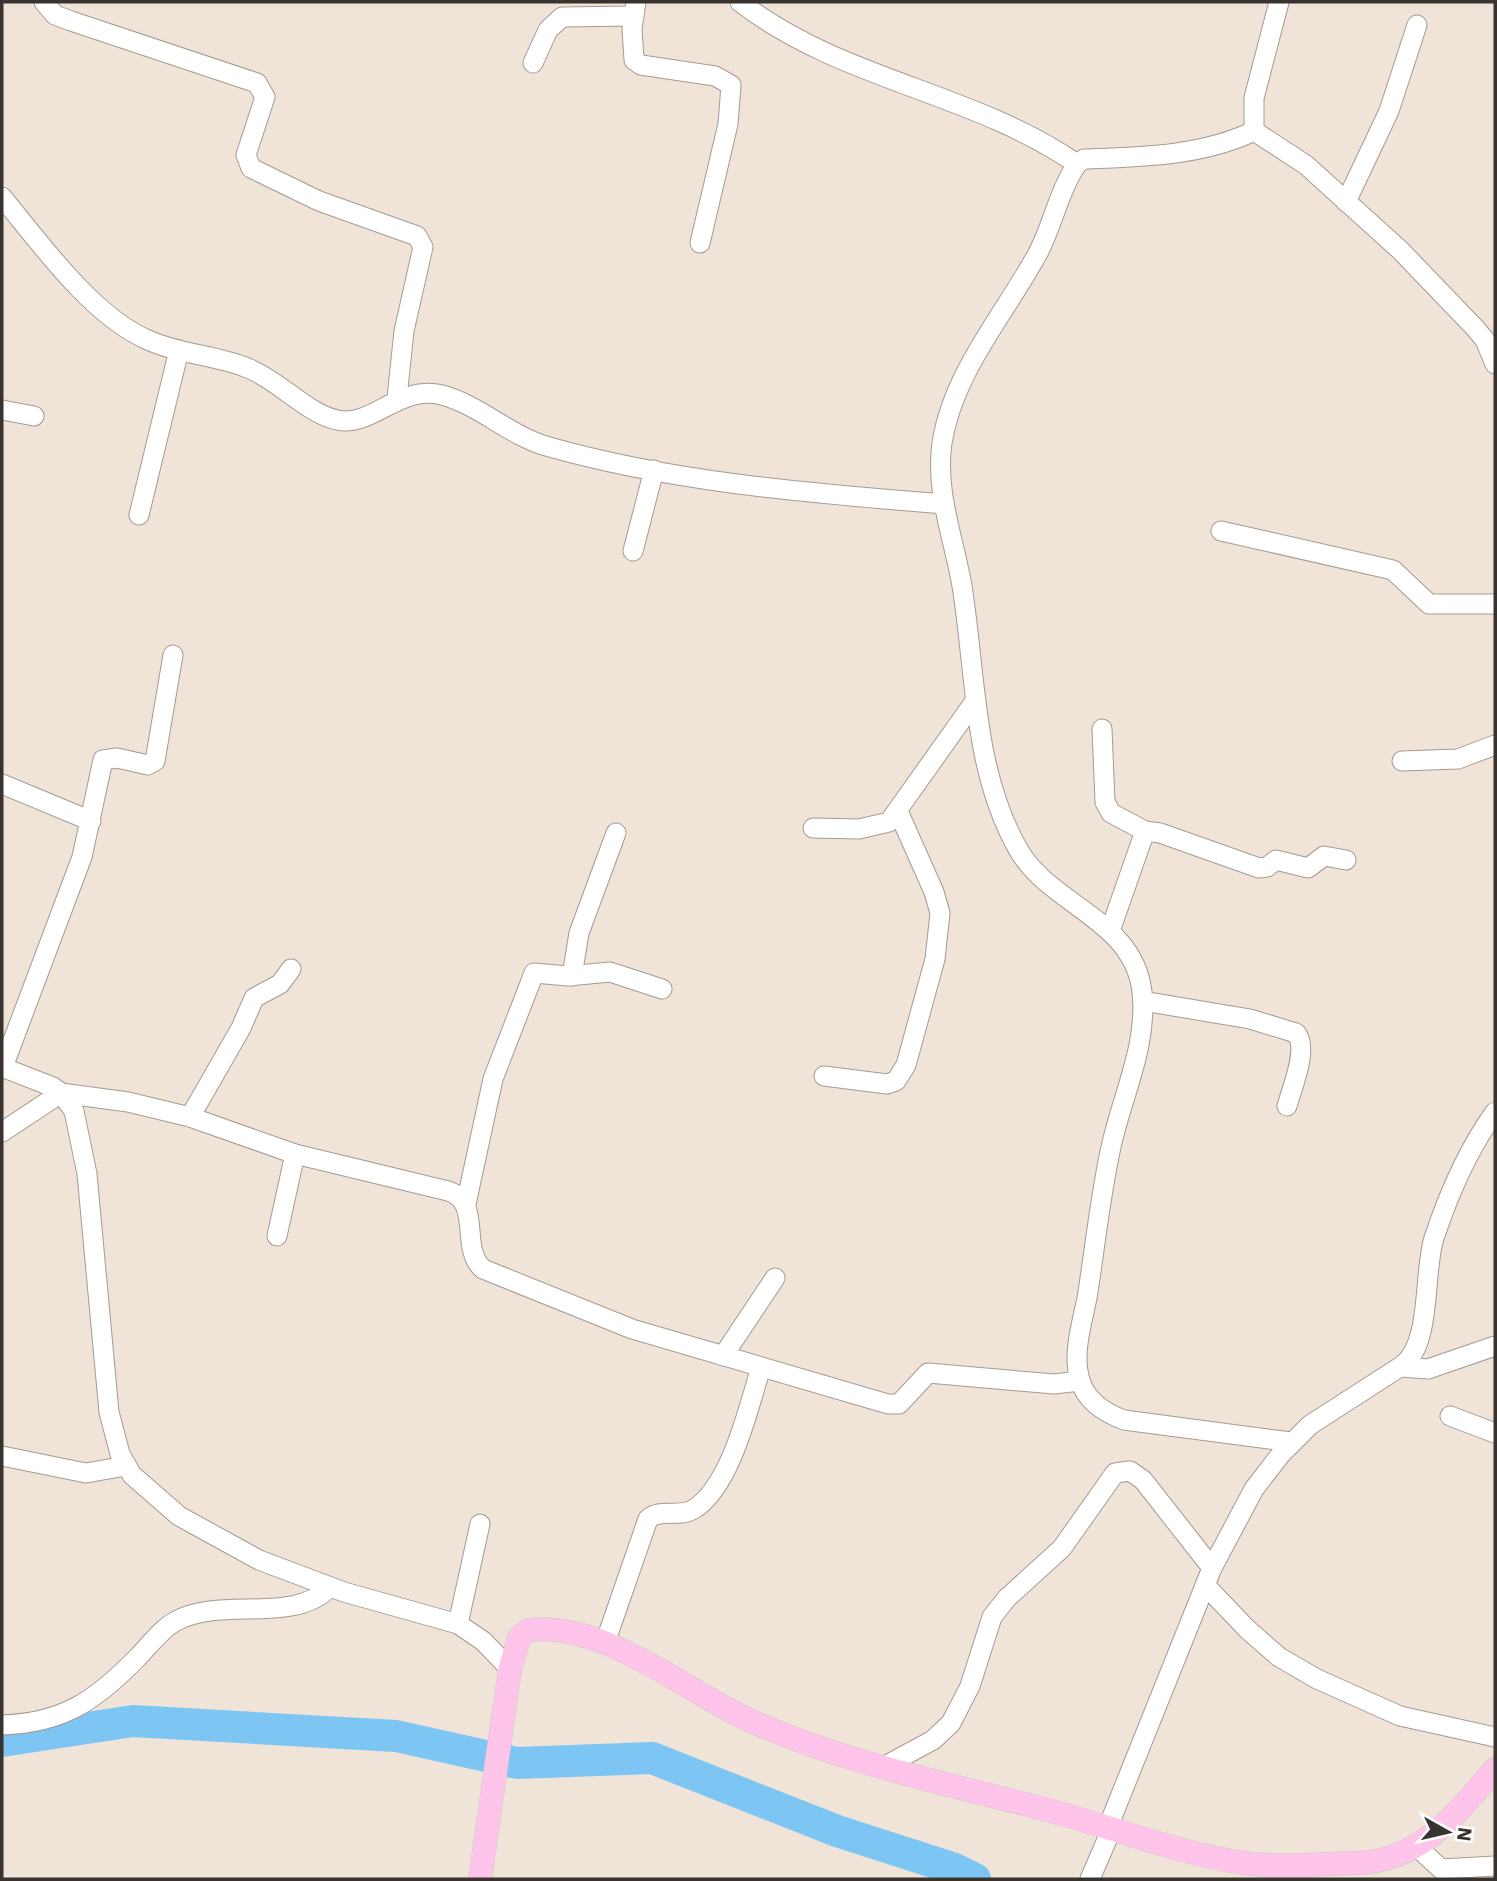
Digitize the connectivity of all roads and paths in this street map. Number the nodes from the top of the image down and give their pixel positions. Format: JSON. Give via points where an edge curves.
{"nodes":[{"id":1,"x":44,"y":2,"type":"edge"},
{"id":2,"x":740,"y":2,"type":"edge"},
{"id":3,"x":1279,"y":2,"type":"edge"},
{"id":4,"x":635,"y":9,"type":"edge"},
{"id":5,"x":1417,"y":25,"type":"dead end"},
{"id":6,"x":533,"y":63,"type":"dead end"},
{"id":7,"x":1254,"y":131,"type":"junction"},
{"id":8,"x":1077,"y":164,"type":"junction"},
{"id":9,"x":2,"y":197,"type":"edge"},
{"id":10,"x":1346,"y":202,"type":"junction"},
{"id":11,"x":700,"y":243,"type":"dead end"},
{"id":12,"x":178,"y":350,"type":"junction"},
{"id":13,"x":1495,"y":364,"type":"edge"},
{"id":14,"x":397,"y":398,"type":"junction"},
{"id":15,"x":2,"y":410,"type":"edge"},
{"id":16,"x":34,"y":416,"type":"dead end"},
{"id":17,"x":654,"y":470,"type":"junction"},
{"id":18,"x":944,"y":505,"type":"junction"},
{"id":19,"x":139,"y":515,"type":"dead end"},
{"id":20,"x":1222,"y":531,"type":"dead end"},
{"id":21,"x":633,"y":551,"type":"dead end"},
{"id":22,"x":1495,"y":604,"type":"edge"},
{"id":23,"x":173,"y":655,"type":"dead end"},
{"id":24,"x":975,"y":701,"type":"junction"},
{"id":25,"x":1102,"y":729,"type":"dead end"},
{"id":26,"x":1495,"y":745,"type":"edge"},
{"id":27,"x":1402,"y":761,"type":"dead end"},
{"id":28,"x":2,"y":784,"type":"edge"},
{"id":29,"x":898,"y":811,"type":"junction"},
{"id":30,"x":92,"y":821,"type":"junction"},
{"id":31,"x":813,"y":828,"type":"dead end"},
{"id":32,"x":1145,"y":831,"type":"junction"},
{"id":33,"x":616,"y":833,"type":"dead end"},
{"id":34,"x":1346,"y":860,"type":"dead end"},
{"id":35,"x":1110,"y":931,"type":"junction"},
{"id":36,"x":291,"y":969,"type":"dead end"},
{"id":37,"x":572,"y":976,"type":"junction"},
{"id":38,"x":662,"y":989,"type":"dead end"},
{"id":39,"x":1143,"y":1001,"type":"junction"},
{"id":40,"x":2,"y":1067,"type":"edge"},
{"id":41,"x":824,"y":1076,"type":"dead end"},
{"id":42,"x":61,"y":1093,"type":"junction"},
{"id":43,"x":1287,"y":1106,"type":"dead end"},
{"id":44,"x":1495,"y":1112,"type":"edge"},
{"id":45,"x":190,"y":1117,"type":"junction"},
{"id":46,"x":2,"y":1132,"type":"edge"},
{"id":47,"x":295,"y":1154,"type":"junction"},
{"id":48,"x":466,"y":1204,"type":"junction"},
{"id":49,"x":277,"y":1236,"type":"dead end"},
{"id":50,"x":775,"y":1278,"type":"dead end"},
{"id":51,"x":1495,"y":1346,"type":"edge"},
{"id":52,"x":723,"y":1356,"type":"junction"},
{"id":53,"x":761,"y":1367,"type":"junction"},
{"id":54,"x":1401,"y":1367,"type":"junction"},
{"id":55,"x":1080,"y":1381,"type":"junction"},
{"id":56,"x":1450,"y":1416,"type":"dead end"},
{"id":57,"x":1495,"y":1433,"type":"edge"},
{"id":58,"x":1291,"y":1442,"type":"junction"},
{"id":59,"x":2,"y":1457,"type":"edge"},
{"id":60,"x":126,"y":1466,"type":"junction"},
{"id":61,"x":480,"y":1524,"type":"dead end"},
{"id":62,"x":1208,"y":1576,"type":"junction"},
{"id":63,"x":330,"y":1587,"type":"junction"},
{"id":64,"x":458,"y":1624,"type":"junction"},
{"id":65,"x":605,"y":1643,"type":"junction"},
{"id":66,"x":510,"y":1669,"type":"junction"},
{"id":67,"x":2,"y":1725,"type":"edge"},
{"id":68,"x":1495,"y":1737,"type":"edge"},
{"id":69,"x":883,"y":1767,"type":"junction"},
{"id":70,"x":1495,"y":1769,"type":"edge"},
{"id":71,"x":1110,"y":1828,"type":"junction"},
{"id":72,"x":1416,"y":1846,"type":"junction"},
{"id":73,"x":1495,"y":1866,"type":"edge"},
{"id":74,"x":480,"y":1879,"type":"edge"},
{"id":75,"x":1090,"y":1879,"type":"edge"}],
"edges":[{"from":1,"to":14,"type":"street","via":[[55,15],[257,83],[265,97],[246,155],[251,168],[319,201],[417,236],[423,247],[404,331]]},
{"from":2,"to":8,"type":"street","via":[[771,26],[827,54],[1011,124]]},
{"from":3,"to":7,"type":"street","via":[[1254,98]]},
{"from":4,"to":6,"type":"street","via":[[562,17],[548,30]]},
{"from":4,"to":11,"type":"street","via":[[632,54],[637,63],[715,76],[730,85],[728,124]]},
{"from":5,"to":10,"type":"street","via":[[1389,111]]},
{"from":7,"to":8,"type":"street","via":[[1169,153],[1084,159]]},
{"from":7,"to":10,"type":"street","via":[[1306,164]]},
{"from":8,"to":18,"type":"street","via":[[1040,249],[963,378],[950,411],[940,474]]},
{"from":9,"to":12,"type":"street","via":[[115,321],[149,341]]},
{"from":10,"to":13,"type":"street","via":[[1475,328]]},
{"from":12,"to":14,"type":"street","via":[[250,369],[337,420],[354,420]]},
{"from":12,"to":19,"type":"street"},
{"from":14,"to":17,"type":"street","via":[[415,393],[445,396],[544,446]]},
{"from":15,"to":16,"type":"street"},
{"from":17,"to":18,"type":"street","via":[[796,491]]},
{"from":17,"to":21,"type":"street"},
{"from":18,"to":24,"type":"street","via":[[962,589]]},
{"from":20,"to":22,"type":"street","via":[[1393,570],[1429,604]]},
{"from":23,"to":30,"type":"street","via":[[155,761],[148,765],[117,758],[103,760]]},
{"from":24,"to":29,"type":"street"},
{"from":24,"to":35,"type":"street","via":[[1002,815],[1018,850],[1035,873]]},
{"from":25,"to":32,"type":"street","via":[[1105,802],[1111,813]]},
{"from":26,"to":27,"type":"street","via":[[1458,759]]},
{"from":28,"to":30,"type":"street"},
{"from":29,"to":31,"type":"street","via":[[877,827]]},
{"from":29,"to":41,"type":"street","via":[[940,913],[935,959],[910,1052],[896,1081],[871,1083]]},
{"from":30,"to":40,"type":"street"},
{"from":32,"to":34,"type":"street","via":[[1259,868],[1276,860],[1304,868],[1324,856]]},
{"from":32,"to":35,"type":"street"},
{"from":33,"to":37,"type":"street","via":[[579,933]]},
{"from":35,"to":39,"type":"street","via":[[1135,968]]},
{"from":36,"to":45,"type":"street","via":[[280,984],[254,998],[242,1028]]},
{"from":37,"to":38,"type":"street","via":[[610,972]]},
{"from":37,"to":48,"type":"street","via":[[538,971],[529,978],[493,1079]]},
{"from":39,"to":43,"type":"street","via":[[1250,1019],[1296,1033],[1300,1052]]},
{"from":39,"to":55,"type":"street","via":[[1139,1045],[1102,1196],[1079,1346]]},
{"from":40,"to":42,"type":"street"},
{"from":42,"to":45,"type":"street"},
{"from":42,"to":46,"type":"street"},
{"from":42,"to":60,"type":"street","via":[[74,1111],[87,1174],[109,1412]]},
{"from":44,"to":54,"type":"street","via":[[1439,1224],[1426,1273],[1419,1340],[1414,1354]]},
{"from":45,"to":47,"type":"street"},
{"from":47,"to":48,"type":"street","via":[[448,1191]]},
{"from":47,"to":49,"type":"street"},
{"from":48,"to":52,"type":"street","via":[[473,1258],[483,1269],[622,1326]]},
{"from":50,"to":52,"type":"street"},
{"from":51,"to":54,"type":"street","via":[[1428,1369]]},
{"from":52,"to":53,"type":"street"},
{"from":53,"to":55,"type":"street","via":[[893,1405],[928,1373],[1054,1384]]},
{"from":53,"to":65,"type":"street","via":[[735,1449],[705,1499],[691,1511],[648,1519]]},
{"from":54,"to":58,"type":"street","via":[[1334,1408]]},
{"from":55,"to":58,"type":"street","via":[[1100,1408],[1124,1420]]},
{"from":56,"to":57,"type":"street"},
{"from":58,"to":62,"type":"street","via":[[1254,1489]]},
{"from":59,"to":60,"type":"street","via":[[86,1473]]},
{"from":60,"to":63,"type":"street","via":[[153,1496],[206,1532],[258,1560]]},
{"from":61,"to":64,"type":"street"},
{"from":62,"to":68,"type":"street","via":[[1247,1629],[1279,1657],[1317,1679],[1400,1716]]},
{"from":62,"to":69,"type":"street","via":[[1143,1480],[1130,1471],[1115,1473],[1062,1548],[992,1617],[967,1695],[951,1723],[933,1740]]},
{"from":62,"to":71,"type":"street"},
{"from":63,"to":64,"type":"street"},
{"from":63,"to":67,"type":"street","via":[[305,1604],[222,1610],[175,1622],[79,1709],[32,1724]]},
{"from":64,"to":66,"type":"street"},
{"from":65,"to":66,"type":"main road","via":[[565,1630],[529,1630],[519,1639]]},
{"from":65,"to":69,"type":"main road","via":[[752,1721]]},
{"from":66,"to":74,"type":"main road"},
{"from":69,"to":71,"type":"main road"},
{"from":70,"to":72,"type":"main road"},
{"from":71,"to":72,"type":"main road","via":[[1211,1857],[1262,1865],[1377,1861]]},
{"from":71,"to":75,"type":"street"},
{"from":72,"to":73,"type":"street","via":[[1441,1869]]}]}
